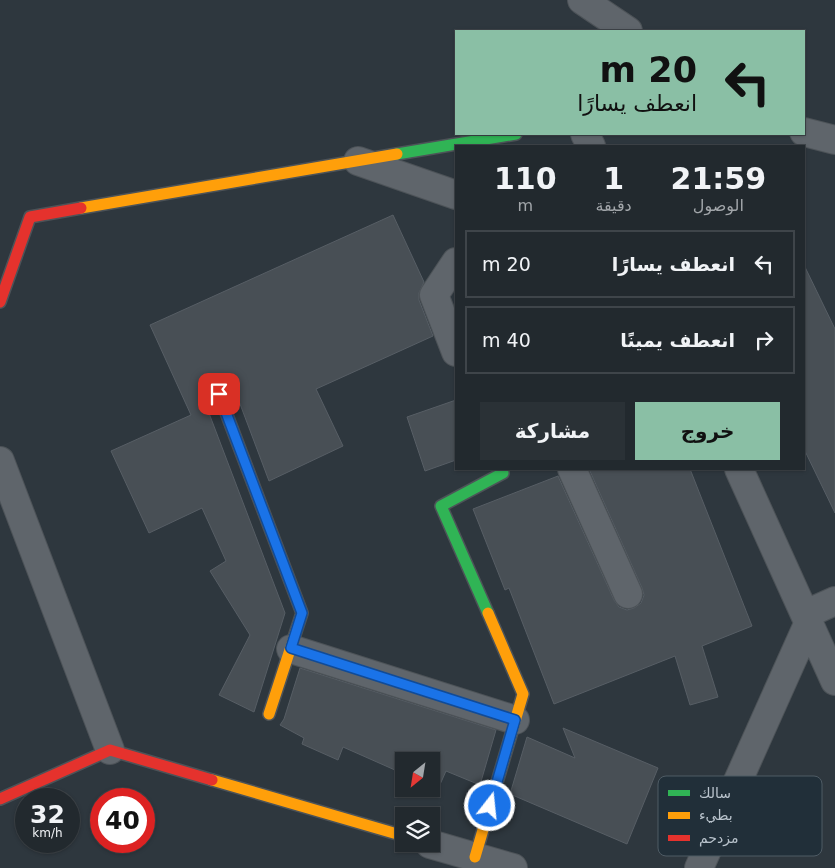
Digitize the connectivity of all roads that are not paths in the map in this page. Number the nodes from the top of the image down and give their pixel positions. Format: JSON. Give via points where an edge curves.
{"nodes":[{"id":1,"x":582,"y":0,"type":"edge"},
{"id":2,"x":627,"y":30,"type":"edge"},
{"id":3,"x":805,"y":132,"type":"edge"},
{"id":4,"x":510,"y":135,"type":"edge"},
{"id":5,"x":835,"y":140,"type":"edge"},
{"id":6,"x":358,"y":161,"type":"junction"},
{"id":7,"x":455,"y":195,"type":"edge"},
{"id":8,"x":455,"y":264,"type":"edge"},
{"id":9,"x":0,"y":302,"type":"edge"},
{"id":10,"x":455,"y":349,"type":"edge"},
{"id":11,"x":219,"y":394,"type":"dead end"},
{"id":12,"x":0,"y":461,"type":"edge"},
{"id":13,"x":506,"y":470,"type":"edge"},
{"id":14,"x":572,"y":470,"type":"edge"},
{"id":15,"x":739,"y":470,"type":"edge"},
{"id":16,"x":628,"y":594,"type":"dead end"},
{"id":17,"x":835,"y":601,"type":"edge"},
{"id":18,"x":807,"y":618,"type":"junction"},
{"id":19,"x":291,"y":648,"type":"junction"},
{"id":20,"x":835,"y":681,"type":"edge"},
{"id":21,"x":269,"y":714,"type":"dead end"},
{"id":22,"x":515,"y":720,"type":"junction"},
{"id":23,"x":110,"y":750,"type":"junction"},
{"id":24,"x":739,"y":776,"type":"edge"},
{"id":25,"x":0,"y":799,"type":"edge"},
{"id":26,"x":395,"y":833,"type":"edge"},
{"id":27,"x":440,"y":847,"type":"edge"},
{"id":28,"x":704,"y":856,"type":"edge"},
{"id":29,"x":475,"y":857,"type":"junction"},
{"id":30,"x":513,"y":868,"type":"edge"},
{"id":31,"x":699,"y":868,"type":"edge"}],
"edges":[{"from":1,"to":2,"type":"street"},
{"from":3,"to":5,"type":"street"},
{"from":4,"to":6,"type":"street"},
{"from":6,"to":7,"type":"street"},
{"from":6,"to":9,"type":"street","via":[[30,217]]},
{"from":8,"to":10,"type":"street","via":[[434,295]]},
{"from":11,"to":19,"type":"street","via":[[302,613]]},
{"from":12,"to":23,"type":"street"},
{"from":13,"to":22,"type":"street","via":[[441,506],[523,694]]},
{"from":14,"to":16,"type":"street"},
{"from":15,"to":18,"type":"street"},
{"from":17,"to":18,"type":"street"},
{"from":18,"to":20,"type":"street"},
{"from":18,"to":24,"type":"street"},
{"from":19,"to":21,"type":"street"},
{"from":19,"to":22,"type":"street"},
{"from":22,"to":29,"type":"street"},
{"from":23,"to":25,"type":"street"},
{"from":23,"to":26,"type":"street"},
{"from":27,"to":29,"type":"street"},
{"from":28,"to":31,"type":"street"},
{"from":29,"to":30,"type":"street"}]}
